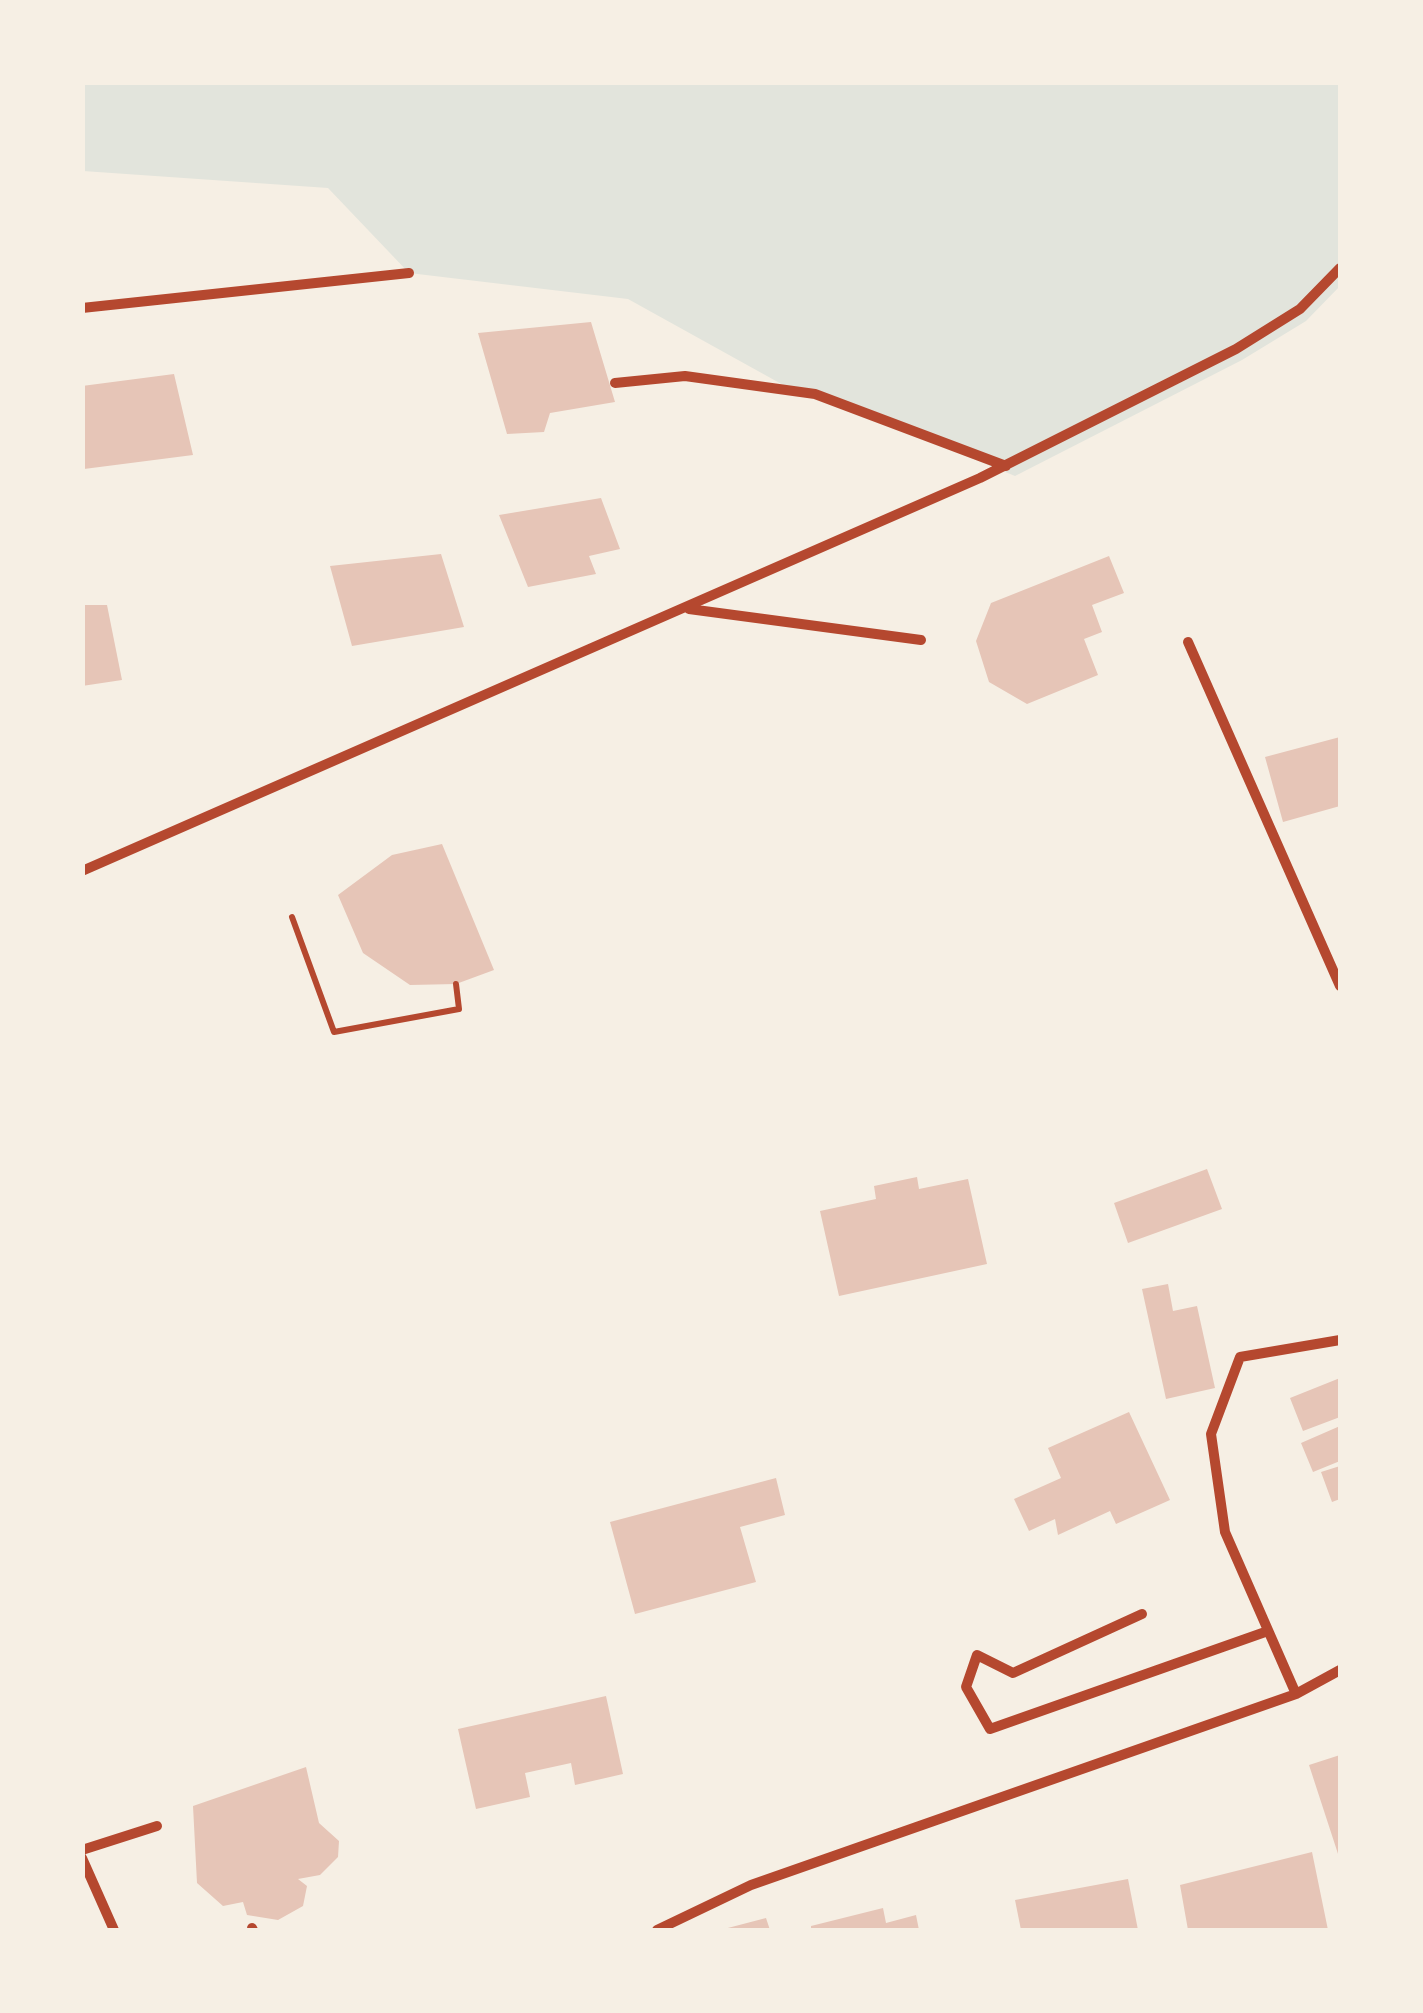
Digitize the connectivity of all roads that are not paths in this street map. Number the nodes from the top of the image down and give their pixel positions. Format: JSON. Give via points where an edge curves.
{"nodes":[{"id":1,"x":1340,"y":268,"type":"edge"},
{"id":2,"x":409,"y":272,"type":"dead end"},
{"id":3,"x":82,"y":308,"type":"edge"},
{"id":4,"x":615,"y":383,"type":"dead end"},
{"id":5,"x":1006,"y":466,"type":"junction"},
{"id":6,"x":688,"y":608,"type":"junction"},
{"id":7,"x":921,"y":640,"type":"dead end"},
{"id":8,"x":1188,"y":642,"type":"dead end"},
{"id":9,"x":82,"y":871,"type":"edge"},
{"id":10,"x":1340,"y":986,"type":"edge"},
{"id":11,"x":1340,"y":1340,"type":"edge"},
{"id":12,"x":1142,"y":1614,"type":"dead end"},
{"id":13,"x":1268,"y":1631,"type":"junction"},
{"id":14,"x":1340,"y":1670,"type":"edge"},
{"id":15,"x":1296,"y":1694,"type":"junction"},
{"id":16,"x":157,"y":1826,"type":"dead end"},
{"id":17,"x":82,"y":1850,"type":"edge"},
{"id":18,"x":82,"y":1858,"type":"edge"},
{"id":19,"x":114,"y":1930,"type":"edge"},
{"id":20,"x":656,"y":1930,"type":"edge"}],
"edges":[{"from":1,"to":5,"type":"street","via":[[1300,309],[1236,349]]},
{"from":2,"to":3,"type":"street"},
{"from":4,"to":5,"type":"street","via":[[685,376],[815,394]]},
{"from":5,"to":6,"type":"street"},
{"from":6,"to":7,"type":"street"},
{"from":6,"to":9,"type":"street"},
{"from":8,"to":10,"type":"street"},
{"from":11,"to":13,"type":"street","via":[[1240,1357],[1210,1434],[1224,1532]]},
{"from":12,"to":13,"type":"street","via":[[1013,1672],[977,1655],[966,1688],[990,1729]]},
{"from":13,"to":15,"type":"street"},
{"from":14,"to":15,"type":"street"},
{"from":15,"to":20,"type":"street","via":[[751,1885]]},
{"from":16,"to":17,"type":"street"},
{"from":18,"to":19,"type":"street"}]}
